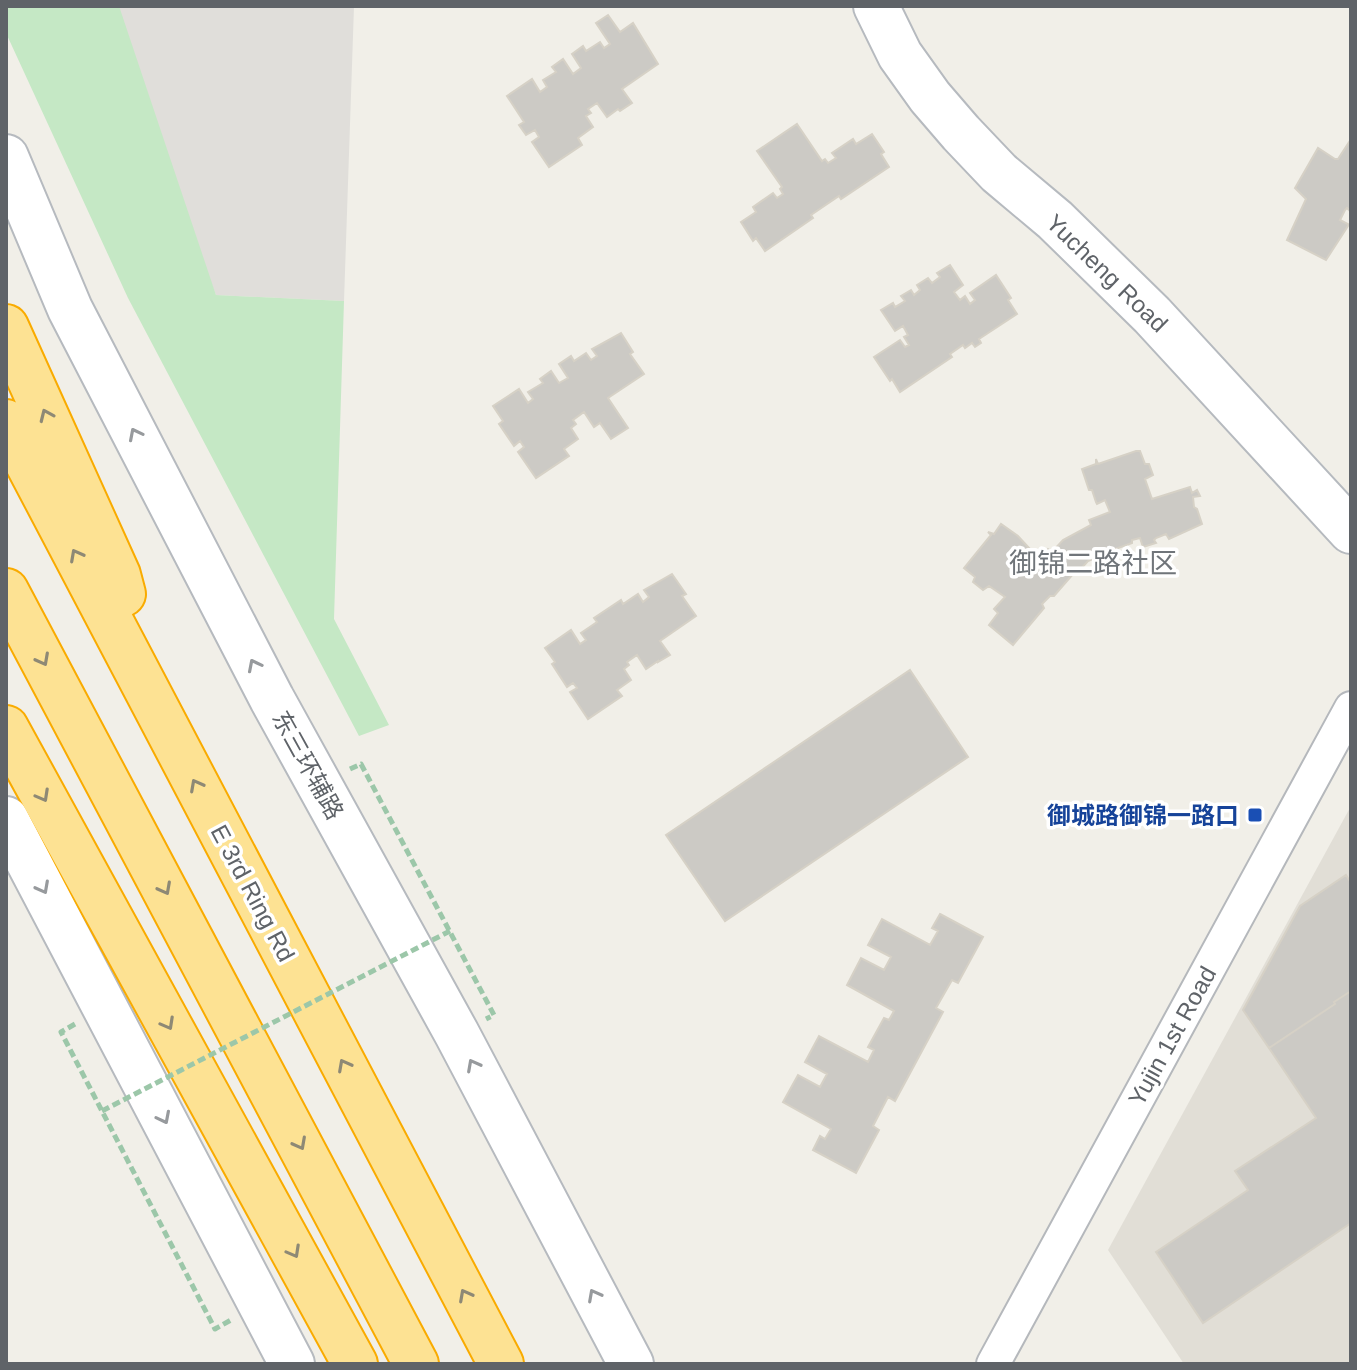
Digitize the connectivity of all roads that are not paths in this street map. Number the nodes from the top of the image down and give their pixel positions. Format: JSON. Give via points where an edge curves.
{"nodes":[{"id":1,"x":876,"y":6,"type":"edge"},
{"id":2,"x":6,"y":157,"type":"edge"},
{"id":3,"x":6,"y":327,"type":"edge"},
{"id":4,"x":6,"y":422,"type":"edge"},
{"id":5,"x":1351,"y":531,"type":"edge"},
{"id":6,"x":6,"y":591,"type":"edge"},
{"id":7,"x":150,"y":697,"type":"junction"},
{"id":8,"x":1351,"y":708,"type":"edge"},
{"id":9,"x":6,"y":728,"type":"edge"},
{"id":10,"x":6,"y":819,"type":"edge"},
{"id":11,"x":292,"y":1364,"type":"edge"},
{"id":12,"x":355,"y":1364,"type":"edge"},
{"id":13,"x":416,"y":1364,"type":"edge"},
{"id":14,"x":501,"y":1364,"type":"edge"},
{"id":15,"x":631,"y":1364,"type":"edge"},
{"id":16,"x":993,"y":1364,"type":"edge"}],
"edges":[{"from":1,"to":5,"type":"main road","name":"Yucheng Road","via":[[900,55],[961,133],[1152,315]]},
{"from":15,"to":2,"type":"main road","name":"东三环辅路","one_way":true,"via":[[272,699],[70,309]]},
{"from":7,"to":3,"type":"highway","one_way":true,"via":[[118,575]]},
{"from":7,"to":4,"type":"highway","name":"E 3rd Ring Rd","one_way":true},
{"from":6,"to":13,"type":"highway","one_way":true},
{"from":14,"to":7,"type":"highway","name":"E 3rd Ring Rd","one_way":true},
{"from":8,"to":16,"type":"street","name":"Yujin 1st Road"},
{"from":9,"to":12,"type":"highway","one_way":true},
{"from":10,"to":11,"type":"main road","one_way":true}]}
